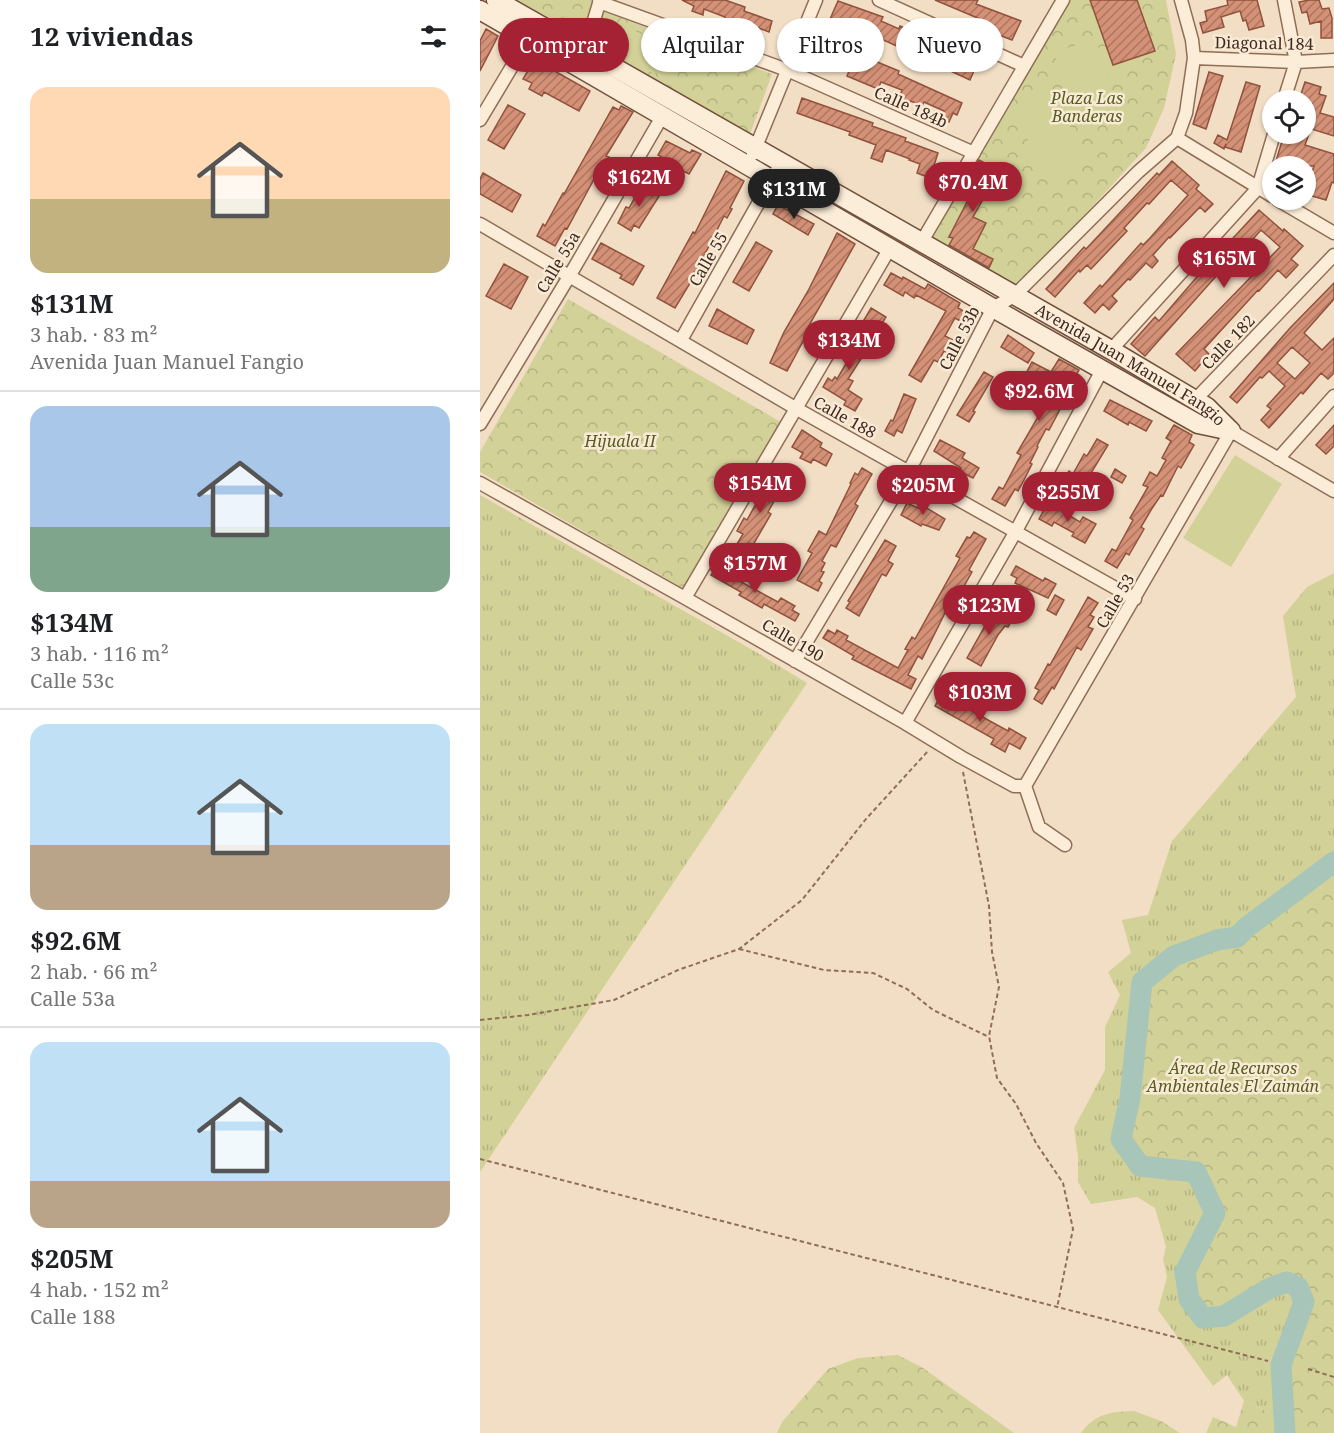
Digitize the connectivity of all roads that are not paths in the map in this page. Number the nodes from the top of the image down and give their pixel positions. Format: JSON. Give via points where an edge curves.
{"nodes":[{"id":1,"x":496,"y":0,"type":"edge"},
{"id":2,"x":816,"y":0,"type":"edge"},
{"id":3,"x":879,"y":0,"type":"edge"},
{"id":4,"x":1063,"y":0,"type":"edge"},
{"id":5,"x":1181,"y":0,"type":"edge"},
{"id":6,"x":1284,"y":0,"type":"edge"},
{"id":7,"x":599,"y":1,"type":"edge"},
{"id":8,"x":480,"y":10,"type":"edge"},
{"id":9,"x":528,"y":18,"type":"edge"},
{"id":10,"x":594,"y":18,"type":"edge"},
{"id":11,"x":809,"y":18,"type":"edge"},
{"id":12,"x":498,"y":20,"type":"edge"},
{"id":13,"x":1194,"y":58,"type":"junction"},
{"id":14,"x":1334,"y":60,"type":"edge"},
{"id":15,"x":1296,"y":62,"type":"junction"},
{"id":16,"x":777,"y":66,"type":"edge"},
{"id":17,"x":1024,"y":66,"type":"junction"},
{"id":18,"x":509,"y":72,"type":"edge"},
{"id":19,"x":588,"y":72,"type":"edge"},
{"id":20,"x":619,"y":72,"type":"edge"},
{"id":21,"x":786,"y":72,"type":"edge"},
{"id":22,"x":792,"y":72,"type":"edge"},
{"id":23,"x":1287,"y":90,"type":"edge"},
{"id":24,"x":663,"y":115,"type":"junction"},
{"id":25,"x":480,"y":120,"type":"edge"},
{"id":26,"x":1177,"y":138,"type":"junction"},
{"id":27,"x":1271,"y":144,"type":"edge"},
{"id":28,"x":974,"y":153,"type":"junction"},
{"id":29,"x":752,"y":157,"type":"junction"},
{"id":30,"x":777,"y":171,"type":"junction"},
{"id":31,"x":1258,"y":188,"type":"junction"},
{"id":32,"x":1262,"y":190,"type":"edge"},
{"id":33,"x":1295,"y":210,"type":"edge"},
{"id":34,"x":480,"y":224,"type":"edge"},
{"id":35,"x":1334,"y":233,"type":"edge"},
{"id":36,"x":921,"y":243,"type":"junction"},
{"id":37,"x":890,"y":248,"type":"junction"},
{"id":38,"x":1334,"y":255,"type":"edge"},
{"id":39,"x":570,"y":275,"type":"junction"},
{"id":40,"x":1014,"y":296,"type":"junction"},
{"id":41,"x":993,"y":308,"type":"junction"},
{"id":42,"x":681,"y":340,"type":"junction"},
{"id":43,"x":1111,"y":350,"type":"junction"},
{"id":44,"x":1102,"y":370,"type":"junction"},
{"id":45,"x":1334,"y":396,"type":"edge"},
{"id":46,"x":1195,"y":400,"type":"junction"},
{"id":47,"x":797,"y":409,"type":"junction"},
{"id":48,"x":480,"y":422,"type":"edge"},
{"id":49,"x":1231,"y":431,"type":"junction"},
{"id":50,"x":1278,"y":459,"type":"junction"},
{"id":51,"x":909,"y":471,"type":"junction"},
{"id":52,"x":480,"y":483,"type":"edge"},
{"id":53,"x":1334,"y":491,"type":"edge"},
{"id":54,"x":1016,"y":531,"type":"junction"},
{"id":55,"x":685,"y":598,"type":"junction"},
{"id":56,"x":1135,"y":599,"type":"junction"},
{"id":57,"x":795,"y":661,"type":"junction"},
{"id":58,"x":905,"y":723,"type":"junction"},
{"id":59,"x":1025,"y":786,"type":"junction"},
{"id":60,"x":1065,"y":845,"type":"dead end"}],
"edges":[{"from":1,"to":9,"type":"main road","name":"Avenida Juan Manuel Fangio"},
{"from":2,"to":11,"type":"street"},
{"from":3,"to":17,"type":"street"},
{"from":4,"to":17,"type":"street"},
{"from":5,"to":13,"type":"street"},
{"from":6,"to":15,"type":"street"},
{"from":7,"to":10,"type":"street"},
{"from":7,"to":16,"type":"street","name":"Calle 184b"},
{"from":8,"to":12,"type":"main road","name":"Avenida Juan Manuel Fangio"},
{"from":13,"to":15,"type":"street","name":"Diagonal 184"},
{"from":13,"to":26,"type":"street","via":[[1186,112]]},
{"from":14,"to":15,"type":"street","name":"Diagonal 184"},
{"from":15,"to":23,"type":"street"},
{"from":17,"to":28,"type":"street"},
{"from":18,"to":25,"type":"street"},
{"from":19,"to":24,"type":"main road","name":"Avenida Juan Manuel Fangio"},
{"from":20,"to":29,"type":"main road","name":"Avenida Juan Manuel Fangio"},
{"from":21,"to":29,"type":"street"},
{"from":22,"to":28,"type":"street","name":"Calle 184b"},
{"from":24,"to":29,"type":"main road","name":"Avenida Juan Manuel Fangio"},
{"from":24,"to":39,"type":"street","name":"Calle 55a"},
{"from":26,"to":31,"type":"street"},
{"from":26,"to":40,"type":"street","name":"Calle 53b"},
{"from":27,"to":31,"type":"street"},
{"from":28,"to":36,"type":"street"},
{"from":29,"to":30,"type":"main road","name":"Avenida Juan Manuel Fangio"},
{"from":30,"to":36,"type":"main road","name":"Avenida Juan Manuel Fangio"},
{"from":30,"to":37,"type":"main road","name":"Avenida Juan Manuel Fangio"},
{"from":30,"to":42,"type":"street","name":"Calle 55"},
{"from":31,"to":32,"type":"street"},
{"from":31,"to":43,"type":"street"},
{"from":33,"to":35,"type":"street"},
{"from":34,"to":39,"type":"street","name":"Calle 188"},
{"from":36,"to":40,"type":"main road","name":"Avenida Juan Manuel Fangio"},
{"from":37,"to":41,"type":"main road","name":"Avenida Juan Manuel Fangio"},
{"from":37,"to":47,"type":"street"},
{"from":38,"to":46,"type":"street","name":"Calle 182"},
{"from":39,"to":42,"type":"street","name":"Calle 188"},
{"from":39,"to":48,"type":"street","name":"Calle 55a"},
{"from":40,"to":41,"type":"street","name":"Calle 53b"},
{"from":40,"to":43,"type":"main road","name":"Avenida Juan Manuel Fangio"},
{"from":41,"to":44,"type":"main road","name":"Avenida Juan Manuel Fangio"},
{"from":41,"to":51,"type":"street","name":"Calle 53b"},
{"from":42,"to":47,"type":"street","name":"Calle 188"},
{"from":43,"to":46,"type":"main road","name":"Avenida Juan Manuel Fangio"},
{"from":44,"to":49,"type":"main road","name":"Avenida Juan Manuel Fangio","via":[[1198,424]]},
{"from":44,"to":54,"type":"street"},
{"from":45,"to":50,"type":"street"},
{"from":46,"to":49,"type":"main road","name":"Avenida Juan Manuel Fangio"},
{"from":47,"to":51,"type":"street","name":"Calle 188"},
{"from":47,"to":55,"type":"street"},
{"from":49,"to":50,"type":"street"},
{"from":49,"to":56,"type":"street","name":"Calle 53"},
{"from":50,"to":53,"type":"street"},
{"from":51,"to":54,"type":"street","name":"Calle 188"},
{"from":51,"to":57,"type":"street","name":"Calle 53b"},
{"from":52,"to":55,"type":"street","name":"Calle 190"},
{"from":54,"to":56,"type":"street","name":"Calle 188"},
{"from":54,"to":58,"type":"street"},
{"from":55,"to":57,"type":"street","name":"Calle 190"},
{"from":56,"to":59,"type":"street","name":"Calle 53"},
{"from":57,"to":58,"type":"street","name":"Calle 190"},
{"from":58,"to":59,"type":"street","name":"Calle 190","via":[[1014,786]]},
{"from":59,"to":60,"type":"street","via":[[1039,826]]}]}
